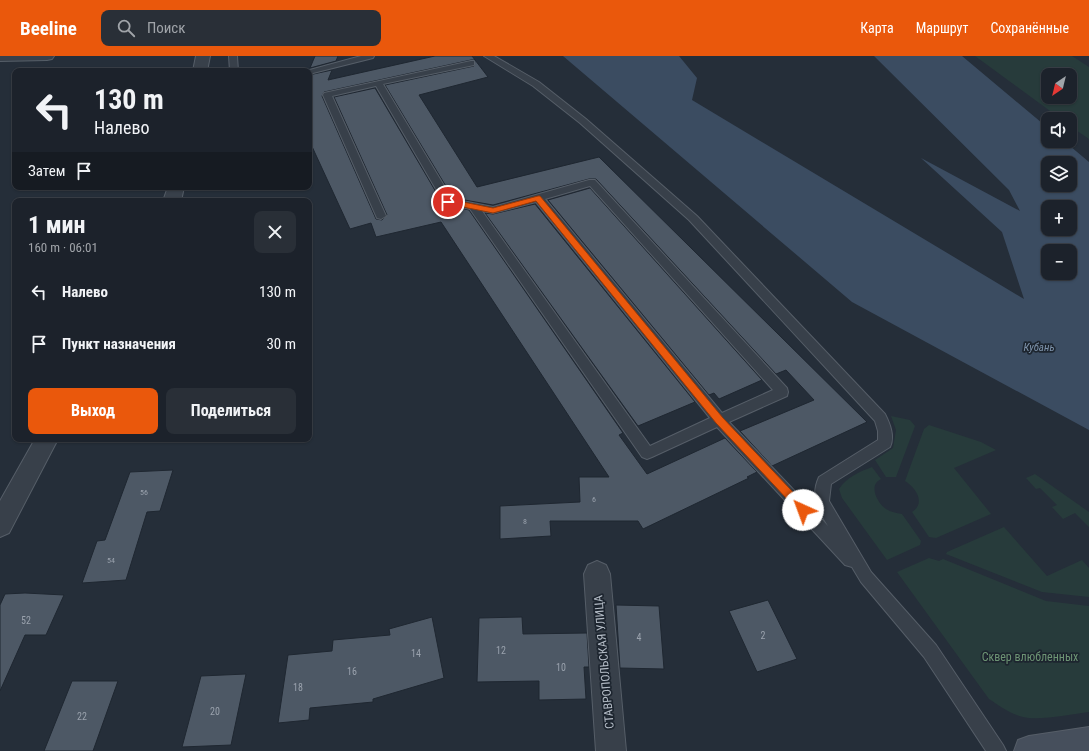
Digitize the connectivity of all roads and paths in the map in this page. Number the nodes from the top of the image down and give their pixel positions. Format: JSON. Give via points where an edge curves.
{"nodes":[{"id":1,"x":47,"y":56,"type":"edge"},
{"id":2,"x":203,"y":56,"type":"edge"},
{"id":3,"x":233,"y":56,"type":"edge"},
{"id":4,"x":370,"y":56,"type":"edge"},
{"id":5,"x":488,"y":56,"type":"edge"},
{"id":6,"x":0,"y":57,"type":"edge"},
{"id":7,"x":471,"y":63,"type":"dead end"},
{"id":8,"x":201,"y":68,"type":"edge"},
{"id":9,"x":234,"y":68,"type":"edge"},
{"id":10,"x":312,"y":71,"type":"edge"},
{"id":11,"x":378,"y":83,"type":"junction"},
{"id":12,"x":538,"y":198,"type":"junction"},
{"id":13,"x":474,"y":207,"type":"junction"},
{"id":14,"x":381,"y":216,"type":"dead end"},
{"id":15,"x":720,"y":421,"type":"junction"},
{"id":16,"x":45,"y":442,"type":"edge"},
{"id":17,"x":0,"y":525,"type":"edge"},
{"id":18,"x":597,"y":574,"type":"dead end"},
{"id":19,"x":866,"y":577,"type":"junction"},
{"id":20,"x":1089,"y":742,"type":"edge"},
{"id":21,"x":611,"y":751,"type":"edge"},
{"id":22,"x":997,"y":751,"type":"edge"},
{"id":23,"x":1029,"y":751,"type":"edge"}],
"edges":[{"from":1,"to":6,"type":"street"},
{"from":2,"to":8,"type":"street"},
{"from":3,"to":9,"type":"lane"},
{"from":4,"to":10,"type":"lane"},
{"from":5,"to":19,"type":"lane","via":[[536,84],[577,116],[693,218],[880,418],[885,431],[885,443],[824,481],[822,502]]},
{"from":7,"to":11,"type":"lane"},
{"from":11,"to":13,"type":"lane","via":[[448,202]]},
{"from":11,"to":14,"type":"lane","via":[[327,95]]},
{"from":12,"to":13,"type":"lane","via":[[493,210]]},
{"from":12,"to":15,"type":"lane"},
{"from":12,"to":15,"type":"lane","via":[[592,182],[782,392]]},
{"from":13,"to":15,"type":"lane","via":[[647,453]]},
{"from":15,"to":19,"type":"lane"},
{"from":16,"to":17,"type":"street"},
{"from":18,"to":21,"type":"street","name":"СТАВРОПОЛЬСКАЯ УЛИЦА"},
{"from":19,"to":22,"type":"lane","via":[[930,652]]},
{"from":20,"to":23,"type":"main road"}]}
